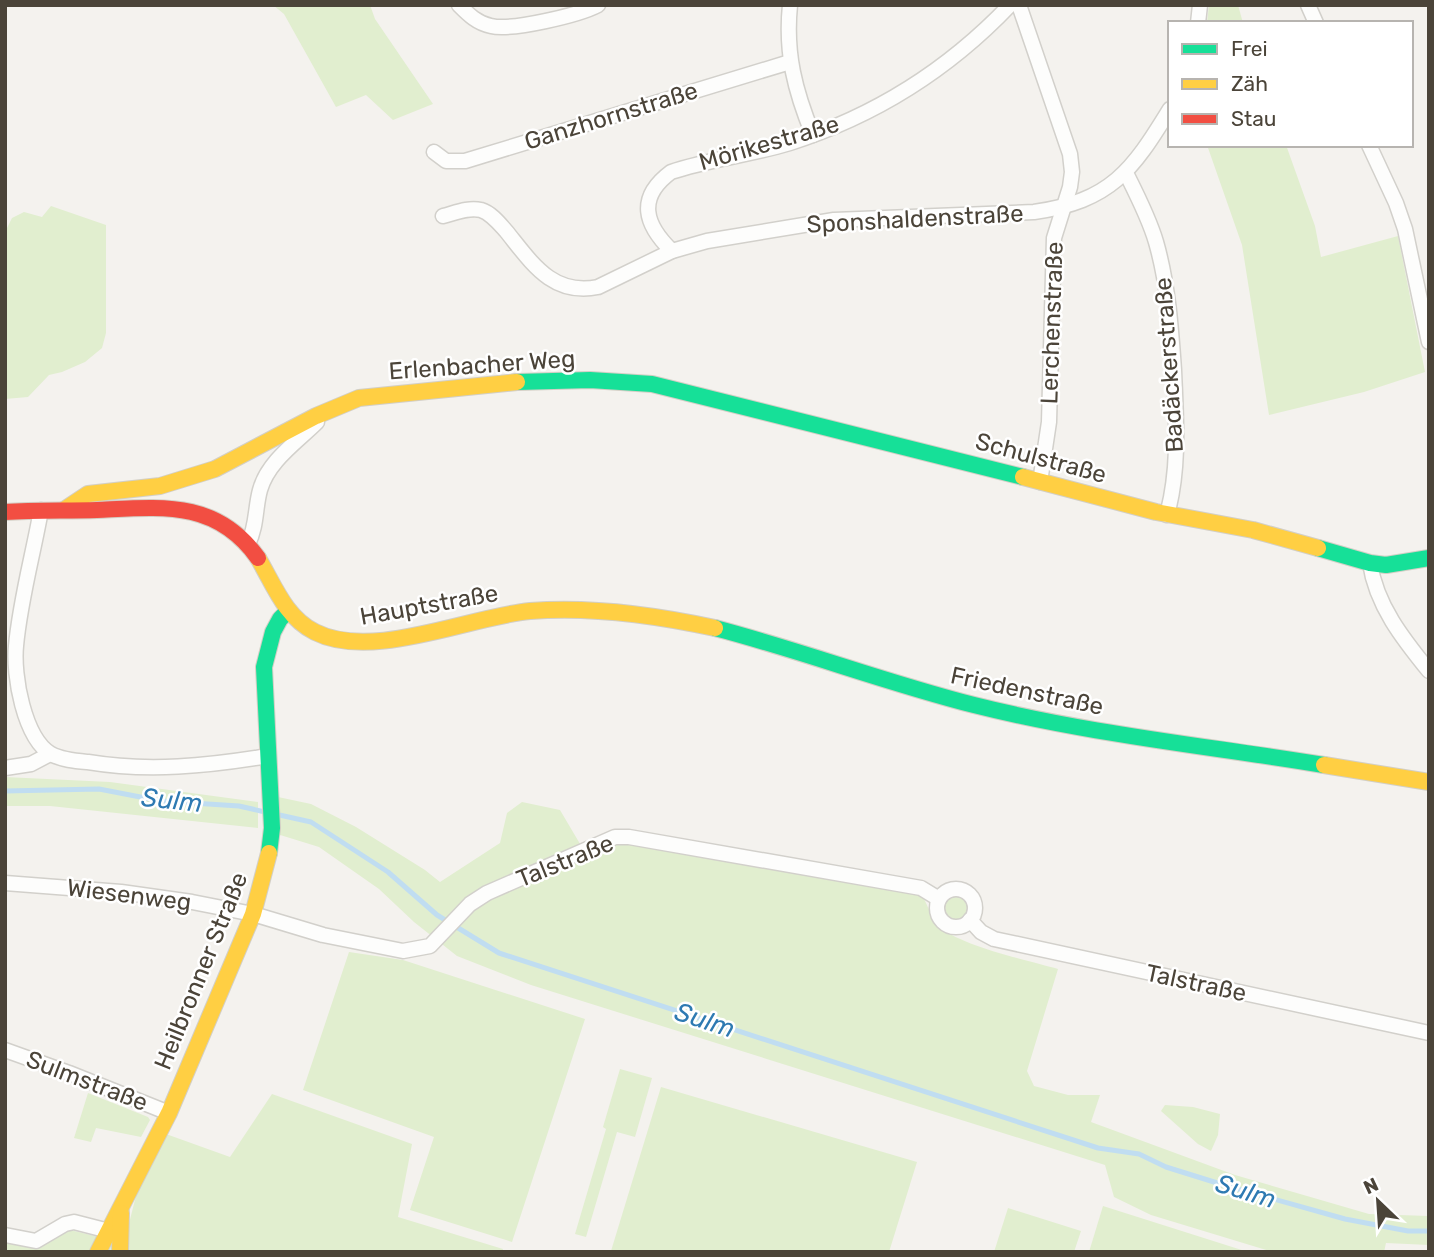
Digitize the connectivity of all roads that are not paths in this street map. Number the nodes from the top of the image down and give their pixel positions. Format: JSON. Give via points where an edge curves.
{"nodes":[{"id":1,"x":460,"y":5,"type":"edge"},
{"id":2,"x":598,"y":5,"type":"edge"},
{"id":3,"x":790,"y":5,"type":"edge"},
{"id":4,"x":1010,"y":5,"type":"edge"},
{"id":5,"x":1019,"y":5,"type":"edge"},
{"id":6,"x":1308,"y":5,"type":"edge"},
{"id":7,"x":1315,"y":21,"type":"edge"},
{"id":8,"x":790,"y":62,"type":"junction"},
{"id":9,"x":1168,"y":111,"type":"edge"},
{"id":10,"x":813,"y":135,"type":"junction"},
{"id":11,"x":1370,"y":147,"type":"edge"},
{"id":12,"x":435,"y":152,"type":"dead end"},
{"id":13,"x":1126,"y":173,"type":"junction"},
{"id":14,"x":1062,"y":207,"type":"junction"},
{"id":15,"x":443,"y":216,"type":"dead end"},
{"id":16,"x":672,"y":251,"type":"junction"},
{"id":17,"x":1429,"y":342,"type":"edge"},
{"id":18,"x":643,"y":383,"type":"joint"},
{"id":19,"x":327,"y":409,"type":"junction"},
{"id":20,"x":1040,"y":482,"type":"junction"},
{"id":21,"x":41,"y":510,"type":"junction"},
{"id":22,"x":64,"y":510,"type":"junction"},
{"id":23,"x":5,"y":512,"type":"edge"},
{"id":24,"x":1167,"y":515,"type":"junction"},
{"id":25,"x":248,"y":544,"type":"junction"},
{"id":26,"x":1429,"y":558,"type":"edge"},
{"id":27,"x":1370,"y":563,"type":"junction"},
{"id":28,"x":288,"y":611,"type":"junction"},
{"id":29,"x":624,"y":613,"type":"joint"},
{"id":30,"x":1429,"y":671,"type":"edge"},
{"id":31,"x":50,"y":754,"type":"junction"},
{"id":32,"x":268,"y":756,"type":"junction"},
{"id":33,"x":5,"y":768,"type":"edge"},
{"id":34,"x":1429,"y":782,"type":"edge"},
{"id":35,"x":5,"y":883,"type":"edge"},
{"id":36,"x":939,"y":899,"type":"junction"},
{"id":37,"x":253,"y":914,"type":"junction"},
{"id":38,"x":970,"y":920,"type":"junction"},
{"id":39,"x":1429,"y":1033,"type":"edge"},
{"id":40,"x":5,"y":1050,"type":"edge"},
{"id":41,"x":169,"y":1113,"type":"junction"},
{"id":42,"x":121,"y":1207,"type":"junction"},
{"id":43,"x":108,"y":1231,"type":"junction"},
{"id":44,"x":5,"y":1236,"type":"edge"},
{"id":45,"x":98,"y":1252,"type":"edge"},
{"id":46,"x":120,"y":1252,"type":"edge"}],
"edges":[{"from":1,"to":2,"type":"street","via":[[471,18],[501,27],[574,15]]},
{"from":3,"to":8,"type":"street"},
{"from":4,"to":10,"type":"street","name":"Mörikestraße","via":[[958,54],[904,93]]},
{"from":5,"to":14,"type":"street","name":"Lerchenstraße","via":[[1070,155],[1070,187]]},
{"from":6,"to":7,"type":"street"},
{"from":8,"to":10,"type":"street"},
{"from":8,"to":12,"type":"street","name":"Ganzhornstraße","via":[[465,161],[446,161]]},
{"from":9,"to":13,"type":"street"},
{"from":10,"to":16,"type":"street","name":"Mörikestraße","via":[[686,167],[660,181],[647,205],[649,218]]},
{"from":11,"to":17,"type":"street","via":[[1405,229]]},
{"from":13,"to":14,"type":"street","name":"Sponshaldenstraße","via":[[1087,198]]},
{"from":13,"to":24,"type":"street","name":"Badäckerstraße","via":[[1156,239],[1170,315],[1176,439],[1174,489]]},
{"from":14,"to":16,"type":"street","name":"Sponshaldenstraße","via":[[834,220]]},
{"from":14,"to":20,"type":"street","name":"Lerchenstraße","via":[[1054,238],[1049,422]]},
{"from":15,"to":16,"type":"street","name":"Sponshaldenstraße","via":[[474,209],[488,214],[546,277],[574,289],[598,287]]},
{"from":18,"to":19,"type":"street","name":"Erlenbacher Weg","via":[[546,380],[444,388],[359,398]]},
{"from":18,"to":20,"type":"street","name":"Schulstraße"},
{"from":19,"to":22,"type":"street","name":"Erlenbacher Weg","via":[[226,466],[142,489],[82,496]]},
{"from":19,"to":25,"type":"street","name":"Erlenbacher Weg","via":[[269,470]]},
{"from":20,"to":24,"type":"street","name":"Schulstraße"},
{"from":21,"to":22,"type":"street","name":"Hauptstraße"},
{"from":21,"to":23,"type":"street","name":"Hauptstraße"},
{"from":21,"to":31,"type":"street","via":[[16,648],[19,694],[27,719]]},
{"from":22,"to":25,"type":"street","name":"Hauptstraße","via":[[182,507],[228,527]]},
{"from":24,"to":27,"type":"street","name":"Schulstraße","via":[[1253,530]]},
{"from":25,"to":28,"type":"street","name":"Hauptstraße"},
{"from":26,"to":27,"type":"street","name":"Schulstraße"},
{"from":27,"to":30,"type":"street","via":[[1378,597]]},
{"from":28,"to":29,"type":"street","name":"Hauptstraße","via":[[319,634],[359,642],[528,612]]},
{"from":28,"to":32,"type":"street","name":"Heilbronner Straße","via":[[273,632],[264,667]]},
{"from":29,"to":34,"type":"street","name":"Friedenstraße","via":[[694,622],[996,711]]},
{"from":31,"to":32,"type":"street","via":[[104,765],[186,768]]},
{"from":31,"to":33,"type":"street","via":[[31,764]]},
{"from":32,"to":37,"type":"street","name":"Heilbronner Straße","via":[[272,828]]},
{"from":35,"to":37,"type":"street","name":"Wiesenweg","via":[[121,892]]},
{"from":36,"to":37,"type":"street","name":"Talstraße","via":[[921,888],[629,837],[601,842],[486,893],[430,946],[402,951],[323,936]]},
{"from":36,"to":38,"type":"street","name":"Talstraße","via":[[943,921],[959,926]]},
{"from":36,"to":38,"type":"street","via":[[952,889],[970,894],[975,907]]},
{"from":37,"to":41,"type":"street","name":"Heilbronner Straße"},
{"from":38,"to":39,"type":"street","name":"Talstraße","via":[[994,939]]},
{"from":40,"to":41,"type":"street","name":"Sulmstraße"},
{"from":41,"to":42,"type":"street","name":"Heilbronner Straße"},
{"from":42,"to":43,"type":"street","name":"Heilbronner Straße"},
{"from":42,"to":46,"type":"street"},
{"from":43,"to":44,"type":"street","via":[[74,1222],[36,1241]]},
{"from":43,"to":45,"type":"street","name":"Heilbronner Straße"}]}
